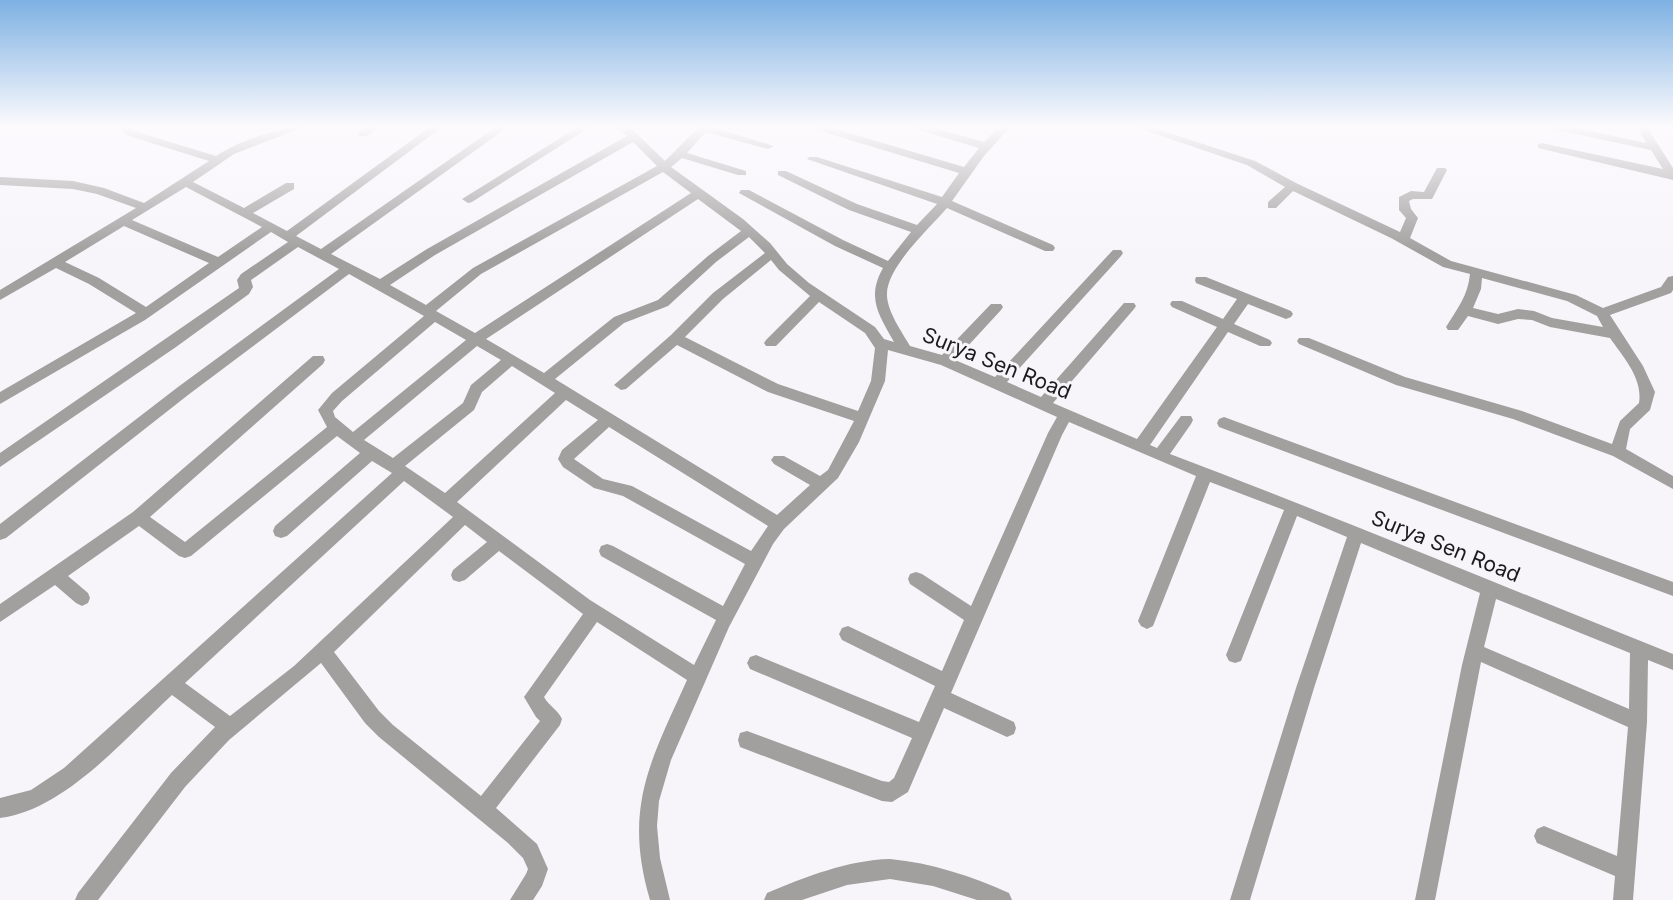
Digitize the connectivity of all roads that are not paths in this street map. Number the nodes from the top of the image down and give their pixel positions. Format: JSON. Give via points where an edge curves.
{"nodes":[{"id":1,"x":203,"y":169,"type":"edge"},
{"id":2,"x":382,"y":169,"type":"edge"},
{"id":3,"x":444,"y":169,"type":"edge"},
{"id":4,"x":517,"y":169,"type":"edge"},
{"id":5,"x":567,"y":169,"type":"edge"},
{"id":6,"x":659,"y":169,"type":"edge"},
{"id":7,"x":668,"y":169,"type":"edge"},
{"id":8,"x":729,"y":169,"type":"edge"},
{"id":9,"x":844,"y":169,"type":"edge"},
{"id":10,"x":958,"y":169,"type":"edge"},
{"id":11,"x":1261,"y":169,"type":"edge"},
{"id":12,"x":1287,"y":169,"type":"edge"},
{"id":13,"x":1642,"y":169,"type":"edge"},
{"id":14,"x":1442,"y":170,"type":"dead end"},
{"id":15,"x":965,"y":171,"type":"joint"},
{"id":16,"x":742,"y":173,"type":"dead end"},
{"id":17,"x":782,"y":173,"type":"dead end"},
{"id":18,"x":1672,"y":176,"type":"edge"},
{"id":19,"x":1279,"y":177,"type":"junction"},
{"id":20,"x":0,"y":181,"type":"edge"},
{"id":21,"x":184,"y":182,"type":"junction"},
{"id":22,"x":290,"y":186,"type":"dead end"},
{"id":23,"x":1292,"y":186,"type":"junction"},
{"id":24,"x":745,"y":193,"type":"dead end"},
{"id":25,"x":698,"y":194,"type":"junction"},
{"id":26,"x":468,"y":199,"type":"dead end"},
{"id":27,"x":945,"y":202,"type":"junction"},
{"id":28,"x":1272,"y":205,"type":"dead end"},
{"id":29,"x":144,"y":207,"type":"junction"},
{"id":30,"x":243,"y":214,"type":"junction"},
{"id":31,"x":123,"y":221,"type":"junction"},
{"id":32,"x":269,"y":228,"type":"junction"},
{"id":33,"x":749,"y":231,"type":"junction"},
{"id":34,"x":921,"y":231,"type":"junction"},
{"id":35,"x":291,"y":239,"type":"junction"},
{"id":36,"x":1403,"y":239,"type":"junction"},
{"id":37,"x":1049,"y":248,"type":"dead end"},
{"id":38,"x":1117,"y":253,"type":"dead end"},
{"id":39,"x":772,"y":254,"type":"junction"},
{"id":40,"x":321,"y":255,"type":"junction"},
{"id":41,"x":54,"y":262,"type":"junction"},
{"id":42,"x":219,"y":263,"type":"junction"},
{"id":43,"x":891,"y":267,"type":"junction"},
{"id":44,"x":348,"y":268,"type":"junction"},
{"id":45,"x":1476,"y":273,"type":"junction"},
{"id":46,"x":0,"y":280,"type":"edge"},
{"id":47,"x":1201,"y":280,"type":"dead end"},
{"id":48,"x":380,"y":285,"type":"junction"},
{"id":49,"x":15,"y":287,"type":"junction"},
{"id":50,"x":1671,"y":287,"type":"edge"},
{"id":51,"x":0,"y":296,"type":"edge"},
{"id":52,"x":817,"y":297,"type":"junction"},
{"id":53,"x":1245,"y":298,"type":"junction"},
{"id":54,"x":1178,"y":304,"type":"dead end"},
{"id":55,"x":1129,"y":306,"type":"dead end"},
{"id":56,"x":996,"y":307,"type":"dead end"},
{"id":57,"x":1465,"y":310,"type":"junction"},
{"id":58,"x":146,"y":313,"type":"junction"},
{"id":59,"x":431,"y":313,"type":"junction"},
{"id":60,"x":1602,"y":313,"type":"junction"},
{"id":61,"x":1286,"y":314,"type":"dead end"},
{"id":62,"x":1226,"y":326,"type":"junction"},
{"id":63,"x":1453,"y":327,"type":"dead end"},
{"id":64,"x":1612,"y":334,"type":"junction"},
{"id":65,"x":676,"y":338,"type":"junction"},
{"id":66,"x":476,"y":339,"type":"junction"},
{"id":67,"x":1304,"y":341,"type":"dead end"},
{"id":68,"x":771,"y":343,"type":"dead end"},
{"id":69,"x":880,"y":343,"type":"junction"},
{"id":70,"x":1265,"y":343,"type":"dead end"},
{"id":71,"x":904,"y":349,"type":"junction"},
{"id":72,"x":511,"y":359,"type":"junction"},
{"id":73,"x":318,"y":360,"type":"dead end"},
{"id":74,"x":945,"y":361,"type":"junction"},
{"id":75,"x":545,"y":380,"type":"junction"},
{"id":76,"x":997,"y":384,"type":"junction"},
{"id":77,"x":621,"y":385,"type":"dead end"},
{"id":78,"x":566,"y":392,"type":"junction"},
{"id":79,"x":0,"y":399,"type":"edge"},
{"id":80,"x":1043,"y":405,"type":"junction"},
{"id":81,"x":1066,"y":416,"type":"junction"},
{"id":82,"x":863,"y":418,"type":"junction"},
{"id":83,"x":608,"y":420,"type":"junction"},
{"id":84,"x":1186,"y":420,"type":"dead end"},
{"id":85,"x":1224,"y":423,"type":"dead end"},
{"id":86,"x":336,"y":428,"type":"junction"},
{"id":87,"x":353,"y":441,"type":"junction"},
{"id":88,"x":1140,"y":447,"type":"junction"},
{"id":89,"x":1618,"y":452,"type":"junction"},
{"id":90,"x":371,"y":453,"type":"junction"},
{"id":91,"x":1160,"y":456,"type":"junction"},
{"id":92,"x":778,"y":460,"type":"dead end"},
{"id":93,"x":0,"y":461,"type":"edge"},
{"id":94,"x":399,"y":469,"type":"junction"},
{"id":95,"x":1205,"y":474,"type":"junction"},
{"id":96,"x":1673,"y":483,"type":"edge"},
{"id":97,"x":821,"y":484,"type":"junction"},
{"id":98,"x":445,"y":502,"type":"junction"},
{"id":99,"x":1293,"y":507,"type":"junction"},
{"id":100,"x":464,"y":516,"type":"junction"},
{"id":101,"x":139,"y":518,"type":"junction"},
{"id":102,"x":778,"y":524,"type":"junction"},
{"id":103,"x":281,"y":531,"type":"dead end"},
{"id":104,"x":0,"y":533,"type":"edge"},
{"id":105,"x":1356,"y":534,"type":"junction"},
{"id":106,"x":498,"y":542,"type":"junction"},
{"id":107,"x":607,"y":551,"type":"dead end"},
{"id":108,"x":754,"y":561,"type":"junction"},
{"id":109,"x":57,"y":576,"type":"junction"},
{"id":110,"x":459,"y":576,"type":"dead end"},
{"id":111,"x":916,"y":579,"type":"dead end"},
{"id":112,"x":1490,"y":588,"type":"junction"},
{"id":113,"x":1673,"y":589,"type":"edge"},
{"id":114,"x":82,"y":598,"type":"dead end"},
{"id":115,"x":594,"y":612,"type":"junction"},
{"id":116,"x":0,"y":614,"type":"edge"},
{"id":117,"x":727,"y":617,"type":"junction"},
{"id":118,"x":975,"y":618,"type":"junction"},
{"id":119,"x":1148,"y":621,"type":"dead end"},
{"id":120,"x":848,"y":634,"type":"dead end"},
{"id":121,"x":322,"y":650,"type":"junction"},
{"id":122,"x":1639,"y":650,"type":"junction"},
{"id":123,"x":1474,"y":651,"type":"junction"},
{"id":124,"x":1235,"y":655,"type":"dead end"},
{"id":125,"x":1673,"y":662,"type":"edge"},
{"id":126,"x":756,"y":663,"type":"dead end"},
{"id":127,"x":697,"y":677,"type":"junction"},
{"id":128,"x":170,"y":683,"type":"junction"},
{"id":129,"x":943,"y":690,"type":"junction"},
{"id":130,"x":1638,"y":722,"type":"junction"},
{"id":131,"x":230,"y":727,"type":"junction"},
{"id":132,"x":1006,"y":728,"type":"dead end"},
{"id":133,"x":925,"y":734,"type":"junction"},
{"id":134,"x":747,"y":740,"type":"dead end"},
{"id":135,"x":0,"y":808,"type":"edge"},
{"id":136,"x":483,"y":810,"type":"junction"},
{"id":137,"x":1544,"y":836,"type":"dead end"},
{"id":138,"x":1626,"y":870,"type":"junction"},
{"id":139,"x":996,"y":899,"type":"edge"},
{"id":140,"x":85,"y":900,"type":"edge"},
{"id":141,"x":520,"y":900,"type":"edge"},
{"id":142,"x":660,"y":900,"type":"edge"},
{"id":143,"x":774,"y":900,"type":"edge"},
{"id":144,"x":1240,"y":900,"type":"edge"},
{"id":145,"x":1425,"y":900,"type":"edge"},
{"id":146,"x":1623,"y":900,"type":"edge"}],
"edges":[{"from":1,"to":21,"type":"street"},
{"from":2,"to":35,"type":"street"},
{"from":3,"to":40,"type":"street"},
{"from":4,"to":26,"type":"street"},
{"from":5,"to":48,"type":"street"},
{"from":6,"to":59,"type":"street","via":[[477,271]]},
{"from":7,"to":25,"type":"street"},
{"from":8,"to":16,"type":"street"},
{"from":9,"to":27,"type":"street"},
{"from":10,"to":15,"type":"street"},
{"from":11,"to":19,"type":"street"},
{"from":12,"to":19,"type":"street"},
{"from":13,"to":18,"type":"street"},
{"from":14,"to":36,"type":"street","via":[[1428,196],[1410,195],[1403,200],[1412,218]]},
{"from":15,"to":27,"type":"street"},
{"from":17,"to":34,"type":"street","via":[[853,207]]},
{"from":19,"to":23,"type":"street"},
{"from":20,"to":29,"type":"street","via":[[85,187]]},
{"from":21,"to":29,"type":"street"},
{"from":21,"to":30,"type":"street"},
{"from":22,"to":30,"type":"street"},
{"from":23,"to":28,"type":"street"},
{"from":23,"to":36,"type":"street"},
{"from":24,"to":43,"type":"street"},
{"from":25,"to":33,"type":"street"},
{"from":25,"to":66,"type":"street"},
{"from":27,"to":34,"type":"street"},
{"from":27,"to":37,"type":"street"},
{"from":29,"to":31,"type":"street"},
{"from":30,"to":32,"type":"street"},
{"from":31,"to":41,"type":"street"},
{"from":31,"to":42,"type":"street"},
{"from":32,"to":35,"type":"street"},
{"from":32,"to":42,"type":"street"},
{"from":33,"to":39,"type":"street"},
{"from":33,"to":75,"type":"street","via":[[663,303],[619,320]]},
{"from":34,"to":43,"type":"street"},
{"from":35,"to":40,"type":"street"},
{"from":35,"to":93,"type":"street","via":[[246,277],[243,282],[247,287],[236,297]]},
{"from":36,"to":45,"type":"street","via":[[1447,264]]},
{"from":38,"to":76,"type":"street"},
{"from":39,"to":52,"type":"street"},
{"from":39,"to":65,"type":"street","via":[[718,296]]},
{"from":40,"to":44,"type":"street"},
{"from":41,"to":49,"type":"street"},
{"from":41,"to":58,"type":"street"},
{"from":42,"to":58,"type":"street"},
{"from":43,"to":71,"type":"street","via":[[880,297]]},
{"from":44,"to":48,"type":"street"},
{"from":44,"to":104,"type":"street"},
{"from":45,"to":57,"type":"street","via":[[1475,289]]},
{"from":45,"to":60,"type":"street","via":[[1571,298]]},
{"from":46,"to":49,"type":"street"},
{"from":47,"to":53,"type":"street"},
{"from":48,"to":59,"type":"street"},
{"from":49,"to":51,"type":"street"},
{"from":50,"to":60,"type":"street"},
{"from":52,"to":68,"type":"street"},
{"from":52,"to":69,"type":"street","via":[[870,330]]},
{"from":53,"to":61,"type":"street"},
{"from":53,"to":62,"type":"street"},
{"from":54,"to":62,"type":"street"},
{"from":55,"to":80,"type":"street"},
{"from":56,"to":74,"type":"street"},
{"from":57,"to":63,"type":"street"},
{"from":57,"to":64,"type":"street","via":[[1498,319],[1518,314],[1534,316]]},
{"from":58,"to":79,"type":"street"},
{"from":59,"to":66,"type":"street"},
{"from":59,"to":86,"type":"street","via":[[325,410]]},
{"from":60,"to":64,"type":"street"},
{"from":62,"to":70,"type":"street"},
{"from":62,"to":88,"type":"street"},
{"from":64,"to":89,"type":"street","via":[[1644,379],[1648,392],[1647,404],[1623,428]]},
{"from":65,"to":77,"type":"street"},
{"from":65,"to":82,"type":"street","via":[[773,388]]},
{"from":66,"to":72,"type":"street"},
{"from":66,"to":87,"type":"street"},
{"from":67,"to":89,"type":"street","via":[[1401,381],[1517,415]]},
{"from":69,"to":71,"type":"street","name":"Surya Sen Road"},
{"from":69,"to":82,"type":"street","via":[[880,375]]},
{"from":71,"to":74,"type":"street","name":"Surya Sen Road"},
{"from":72,"to":75,"type":"street"},
{"from":72,"to":94,"type":"street","via":[[476,389],[469,406]]},
{"from":73,"to":101,"type":"street"},
{"from":74,"to":76,"type":"street","name":"Surya Sen Road"},
{"from":75,"to":78,"type":"street"},
{"from":76,"to":80,"type":"street","name":"Surya Sen Road"},
{"from":78,"to":83,"type":"street"},
{"from":78,"to":98,"type":"street"},
{"from":80,"to":81,"type":"street","name":"Surya Sen Road"},
{"from":81,"to":88,"type":"street","name":"Surya Sen Road"},
{"from":81,"to":118,"type":"street","via":[[1054,433]]},
{"from":82,"to":97,"type":"street","via":[[833,474]]},
{"from":83,"to":102,"type":"street"},
{"from":83,"to":108,"type":"street","via":[[567,454],[568,463],[599,484],[627,490]]},
{"from":84,"to":91,"type":"street"},
{"from":85,"to":113,"type":"street"},
{"from":86,"to":87,"type":"street"},
{"from":86,"to":101,"type":"street","via":[[185,551]]},
{"from":87,"to":90,"type":"street"},
{"from":88,"to":91,"type":"street","name":"Surya Sen Road"},
{"from":89,"to":96,"type":"street"},
{"from":90,"to":94,"type":"street"},
{"from":90,"to":103,"type":"street"},
{"from":91,"to":95,"type":"street","name":"Surya Sen Road"},
{"from":92,"to":97,"type":"street"},
{"from":94,"to":98,"type":"street"},
{"from":94,"to":128,"type":"street"},
{"from":95,"to":99,"type":"street","name":"Surya Sen Road"},
{"from":95,"to":119,"type":"street"},
{"from":97,"to":102,"type":"street"},
{"from":98,"to":100,"type":"street"},
{"from":99,"to":105,"type":"street","name":"Surya Sen Road"},
{"from":99,"to":124,"type":"street"},
{"from":100,"to":106,"type":"street"},
{"from":100,"to":121,"type":"street"},
{"from":101,"to":109,"type":"street"},
{"from":102,"to":108,"type":"street"},
{"from":105,"to":112,"type":"street","name":"Surya Sen Road"},
{"from":105,"to":144,"type":"street"},
{"from":106,"to":110,"type":"street"},
{"from":106,"to":115,"type":"street"},
{"from":107,"to":117,"type":"street"},
{"from":108,"to":117,"type":"street"},
{"from":109,"to":114,"type":"street"},
{"from":109,"to":116,"type":"street"},
{"from":111,"to":118,"type":"street"},
{"from":112,"to":122,"type":"street","name":"Surya Sen Road"},
{"from":112,"to":123,"type":"street"},
{"from":115,"to":127,"type":"street"},
{"from":115,"to":136,"type":"street","via":[[533,698],[553,720]]},
{"from":117,"to":127,"type":"street"},
{"from":118,"to":129,"type":"street"},
{"from":120,"to":129,"type":"street"},
{"from":121,"to":131,"type":"street"},
{"from":121,"to":136,"type":"street","via":[[386,731]]},
{"from":122,"to":125,"type":"street","name":"Surya Sen Road"},
{"from":122,"to":130,"type":"street"},
{"from":123,"to":130,"type":"street"},
{"from":123,"to":145,"type":"street"},
{"from":126,"to":133,"type":"street"},
{"from":127,"to":142,"type":"street","via":[[660,761],[648,812],[649,861]]},
{"from":128,"to":131,"type":"street"},
{"from":128,"to":135,"type":"street","via":[[96,754],[48,793],[23,804]]},
{"from":129,"to":132,"type":"street"},
{"from":129,"to":133,"type":"street"},
{"from":130,"to":138,"type":"street"},
{"from":131,"to":140,"type":"street","via":[[178,780]]},
{"from":133,"to":134,"type":"street","via":[[901,785],[892,792],[858,783]]},
{"from":136,"to":141,"type":"street","via":[[515,836],[536,861],[535,879]]},
{"from":137,"to":138,"type":"street"},
{"from":138,"to":146,"type":"street"},
{"from":139,"to":143,"type":"street","via":[[928,875],[888,869],[838,878]]}]}
